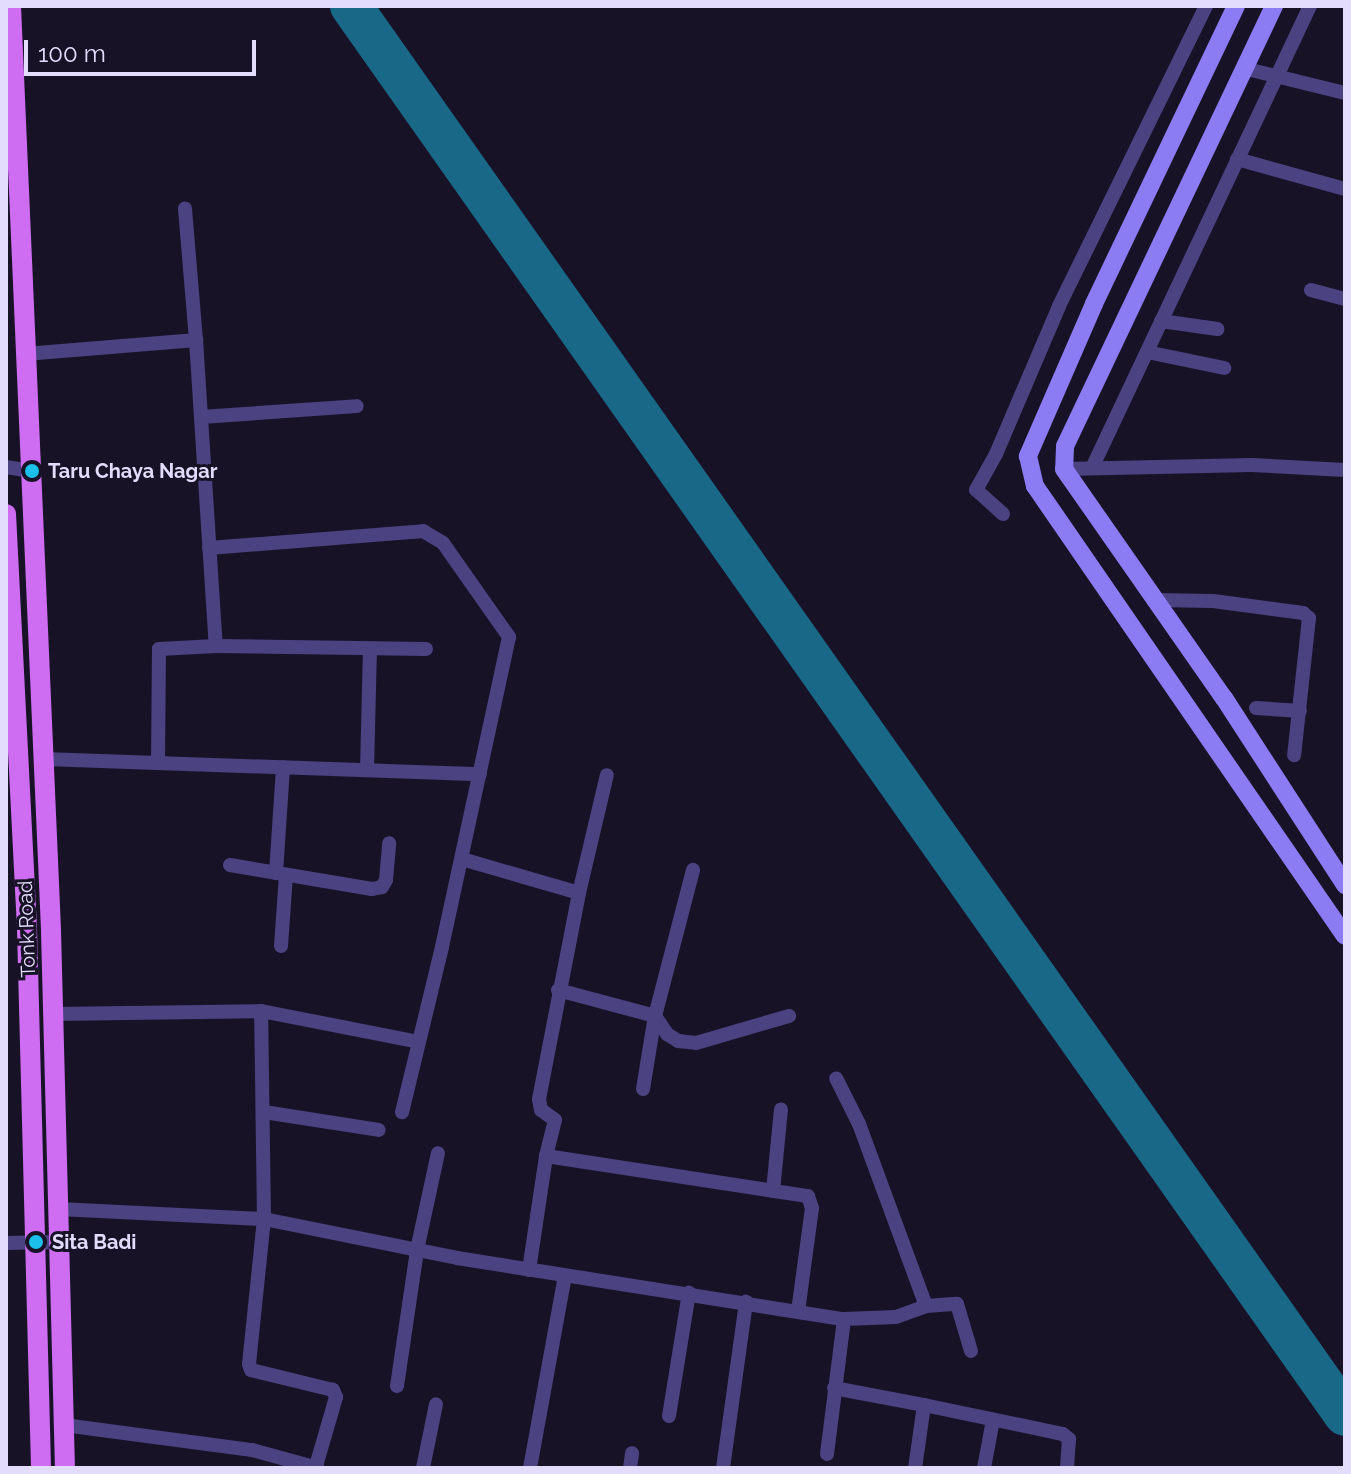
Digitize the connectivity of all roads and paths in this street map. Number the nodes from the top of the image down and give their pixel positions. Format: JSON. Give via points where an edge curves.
{"nodes":[{"id":1,"x":11,"y":6,"type":"edge"},
{"id":2,"x":1206,"y":6,"type":"edge"},
{"id":3,"x":1236,"y":6,"type":"edge"},
{"id":4,"x":1274,"y":6,"type":"edge"},
{"id":5,"x":1310,"y":6,"type":"edge"},
{"id":6,"x":1243,"y":68,"type":"junction"},
{"id":7,"x":1276,"y":76,"type":"junction"},
{"id":8,"x":1345,"y":93,"type":"edge"},
{"id":9,"x":1237,"y":159,"type":"junction"},
{"id":10,"x":1345,"y":189,"type":"edge"},
{"id":11,"x":185,"y":208,"type":"dead end"},
{"id":12,"x":1311,"y":290,"type":"dead end"},
{"id":13,"x":1345,"y":299,"type":"edge"},
{"id":14,"x":1161,"y":321,"type":"junction"},
{"id":15,"x":1217,"y":329,"type":"dead end"},
{"id":16,"x":196,"y":340,"type":"junction"},
{"id":17,"x":1147,"y":352,"type":"junction"},
{"id":18,"x":25,"y":354,"type":"junction"},
{"id":19,"x":1224,"y":368,"type":"dead end"},
{"id":20,"x":357,"y":406,"type":"dead end"},
{"id":21,"x":201,"y":417,"type":"junction"},
{"id":22,"x":6,"y":467,"type":"edge"},
{"id":23,"x":1092,"y":468,"type":"junction"},
{"id":24,"x":1064,"y":469,"type":"junction"},
{"id":25,"x":1345,"y":470,"type":"edge"},
{"id":26,"x":32,"y":471,"type":"junction"},
{"id":27,"x":1035,"y":486,"type":"junction"},
{"id":28,"x":6,"y":514,"type":"edge"},
{"id":29,"x":1003,"y":514,"type":"dead end"},
{"id":30,"x":209,"y":548,"type":"junction"},
{"id":31,"x":1155,"y":600,"type":"junction"},
{"id":32,"x":216,"y":646,"type":"junction"},
{"id":33,"x":370,"y":649,"type":"junction"},
{"id":34,"x":426,"y":649,"type":"dead end"},
{"id":35,"x":1256,"y":708,"type":"dead end"},
{"id":36,"x":1300,"y":711,"type":"junction"},
{"id":37,"x":12,"y":740,"type":"edge"},
{"id":38,"x":1294,"y":755,"type":"dead end"},
{"id":39,"x":44,"y":759,"type":"junction"},
{"id":40,"x":158,"y":763,"type":"junction"},
{"id":41,"x":283,"y":767,"type":"junction"},
{"id":42,"x":367,"y":770,"type":"junction"},
{"id":43,"x":480,"y":774,"type":"junction"},
{"id":44,"x":607,"y":775,"type":"dead end"},
{"id":45,"x":389,"y":843,"type":"dead end"},
{"id":46,"x":462,"y":859,"type":"junction"},
{"id":47,"x":230,"y":865,"type":"dead end"},
{"id":48,"x":693,"y":870,"type":"dead end"},
{"id":49,"x":281,"y":874,"type":"junction"},
{"id":50,"x":1344,"y":882,"type":"edge"},
{"id":51,"x":579,"y":893,"type":"junction"},
{"id":52,"x":1345,"y":936,"type":"edge"},
{"id":53,"x":281,"y":946,"type":"dead end"},
{"id":54,"x":558,"y":990,"type":"junction"},
{"id":55,"x":261,"y":1011,"type":"junction"},
{"id":56,"x":54,"y":1014,"type":"junction"},
{"id":57,"x":655,"y":1016,"type":"junction"},
{"id":58,"x":789,"y":1016,"type":"dead end"},
{"id":59,"x":419,"y":1042,"type":"junction"},
{"id":60,"x":836,"y":1078,"type":"dead end"},
{"id":61,"x":643,"y":1089,"type":"dead end"},
{"id":62,"x":781,"y":1109,"type":"dead end"},
{"id":63,"x":264,"y":1112,"type":"junction"},
{"id":64,"x":402,"y":1112,"type":"dead end"},
{"id":65,"x":379,"y":1130,"type":"dead end"},
{"id":66,"x":438,"y":1153,"type":"dead end"},
{"id":67,"x":546,"y":1156,"type":"junction"},
{"id":68,"x":773,"y":1191,"type":"junction"},
{"id":69,"x":59,"y":1209,"type":"junction"},
{"id":70,"x":264,"y":1219,"type":"junction"},
{"id":71,"x":36,"y":1242,"type":"junction"},
{"id":72,"x":59,"y":1242,"type":"junction"},
{"id":73,"x":6,"y":1243,"type":"edge"},
{"id":74,"x":417,"y":1250,"type":"junction"},
{"id":75,"x":529,"y":1270,"type":"junction"},
{"id":76,"x":565,"y":1276,"type":"junction"},
{"id":77,"x":689,"y":1293,"type":"junction"},
{"id":78,"x":746,"y":1302,"type":"junction"},
{"id":79,"x":926,"y":1306,"type":"junction"},
{"id":80,"x":798,"y":1311,"type":"junction"},
{"id":81,"x":844,"y":1319,"type":"junction"},
{"id":82,"x":971,"y":1351,"type":"dead end"},
{"id":83,"x":397,"y":1386,"type":"dead end"},
{"id":84,"x":834,"y":1388,"type":"junction"},
{"id":85,"x":436,"y":1404,"type":"dead end"},
{"id":86,"x":924,"y":1405,"type":"junction"},
{"id":87,"x":669,"y":1416,"type":"dead end"},
{"id":88,"x":993,"y":1420,"type":"junction"},
{"id":89,"x":64,"y":1425,"type":"junction"},
{"id":90,"x":827,"y":1454,"type":"dead end"},
{"id":91,"x":317,"y":1467,"type":"edge"},
{"id":92,"x":41,"y":1468,"type":"edge"},
{"id":93,"x":65,"y":1468,"type":"edge"},
{"id":94,"x":423,"y":1468,"type":"edge"},
{"id":95,"x":530,"y":1468,"type":"edge"},
{"id":96,"x":723,"y":1468,"type":"edge"},
{"id":97,"x":915,"y":1468,"type":"edge"},
{"id":98,"x":984,"y":1468,"type":"edge"},
{"id":99,"x":1067,"y":1468,"type":"edge"}],
"edges":[{"from":1,"to":18,"type":"main road","name":"Tonk Road"},
{"from":2,"to":29,"type":"street","via":[[976,490]]},
{"from":3,"to":27,"type":"street","via":[[1028,456]]},
{"from":4,"to":6,"type":"street"},
{"from":5,"to":7,"type":"street"},
{"from":6,"to":7,"type":"street"},
{"from":6,"to":24,"type":"street","via":[[1065,446]]},
{"from":7,"to":8,"type":"street"},
{"from":7,"to":9,"type":"street"},
{"from":9,"to":10,"type":"street"},
{"from":9,"to":14,"type":"street"},
{"from":11,"to":16,"type":"street"},
{"from":12,"to":13,"type":"street"},
{"from":14,"to":15,"type":"street"},
{"from":14,"to":17,"type":"street"},
{"from":16,"to":18,"type":"street"},
{"from":16,"to":21,"type":"street"},
{"from":17,"to":19,"type":"street"},
{"from":17,"to":23,"type":"street"},
{"from":18,"to":26,"type":"main road","name":"Tonk Road"},
{"from":20,"to":21,"type":"street"},
{"from":21,"to":30,"type":"street"},
{"from":22,"to":26,"type":"street"},
{"from":23,"to":24,"type":"street"},
{"from":23,"to":25,"type":"street","via":[[1252,465]]},
{"from":24,"to":27,"type":"street"},
{"from":24,"to":31,"type":"street"},
{"from":26,"to":39,"type":"main road","name":"Tonk Road"},
{"from":27,"to":52,"type":"street"},
{"from":28,"to":37,"type":"main road","name":"Tonk Road"},
{"from":30,"to":32,"type":"street"},
{"from":30,"to":43,"type":"street","via":[[423,531],[443,543],[509,637]]},
{"from":31,"to":36,"type":"street","via":[[1213,601],[1303,613],[1311,628]]},
{"from":31,"to":50,"type":"street"},
{"from":32,"to":33,"type":"street"},
{"from":32,"to":40,"type":"street","via":[[159,649]]},
{"from":33,"to":34,"type":"street"},
{"from":33,"to":42,"type":"street"},
{"from":35,"to":36,"type":"street"},
{"from":36,"to":38,"type":"street"},
{"from":37,"to":71,"type":"main road","name":"Tonk Road","via":[[27,929]]},
{"from":39,"to":40,"type":"street"},
{"from":39,"to":56,"type":"main road","name":"Tonk Road"},
{"from":40,"to":41,"type":"street"},
{"from":41,"to":42,"type":"street"},
{"from":41,"to":49,"type":"street"},
{"from":42,"to":43,"type":"street"},
{"from":43,"to":46,"type":"street"},
{"from":44,"to":51,"type":"street"},
{"from":45,"to":49,"type":"street","via":[[382,887]]},
{"from":46,"to":51,"type":"street"},
{"from":46,"to":59,"type":"street"},
{"from":47,"to":49,"type":"street"},
{"from":48,"to":57,"type":"street"},
{"from":49,"to":53,"type":"street"},
{"from":51,"to":54,"type":"street"},
{"from":54,"to":57,"type":"street"},
{"from":54,"to":67,"type":"street","via":[[539,1099],[541,1110],[555,1120]]},
{"from":55,"to":56,"type":"street"},
{"from":55,"to":59,"type":"street"},
{"from":55,"to":63,"type":"street"},
{"from":56,"to":69,"type":"main road","name":"Tonk Road"},
{"from":57,"to":58,"type":"street","via":[[667,1034],[696,1043]]},
{"from":57,"to":61,"type":"street"},
{"from":59,"to":64,"type":"street"},
{"from":60,"to":79,"type":"street","via":[[859,1124]]},
{"from":62,"to":68,"type":"street"},
{"from":63,"to":65,"type":"street"},
{"from":63,"to":70,"type":"street"},
{"from":66,"to":74,"type":"street"},
{"from":67,"to":68,"type":"street"},
{"from":67,"to":75,"type":"street"},
{"from":68,"to":80,"type":"street","via":[[808,1196],[812,1208]]},
{"from":69,"to":70,"type":"street"},
{"from":69,"to":72,"type":"main road","name":"Tonk Road"},
{"from":70,"to":74,"type":"street"},
{"from":70,"to":91,"type":"street","via":[[249,1364],[251,1370],[333,1390],[336,1397]]},
{"from":71,"to":72,"type":"street"},
{"from":71,"to":73,"type":"street"},
{"from":71,"to":92,"type":"main road","name":"Tonk Road"},
{"from":72,"to":89,"type":"main road","name":"Tonk Road"},
{"from":74,"to":75,"type":"street"},
{"from":74,"to":83,"type":"street"},
{"from":75,"to":76,"type":"street"},
{"from":76,"to":77,"type":"street"},
{"from":76,"to":95,"type":"street"},
{"from":77,"to":78,"type":"street"},
{"from":77,"to":87,"type":"street"},
{"from":78,"to":80,"type":"street"},
{"from":78,"to":96,"type":"street"},
{"from":79,"to":81,"type":"street","via":[[896,1317]]},
{"from":79,"to":82,"type":"street","via":[[957,1304]]},
{"from":80,"to":81,"type":"street"},
{"from":81,"to":84,"type":"street"},
{"from":84,"to":86,"type":"street"},
{"from":84,"to":90,"type":"street"},
{"from":85,"to":94,"type":"street"},
{"from":86,"to":88,"type":"street"},
{"from":86,"to":97,"type":"street"},
{"from":88,"to":98,"type":"street"},
{"from":88,"to":99,"type":"street","via":[[1063,1434],[1069,1439]]},
{"from":89,"to":91,"type":"street","via":[[252,1450]]},
{"from":89,"to":93,"type":"main road","name":"Tonk Road"}]}
